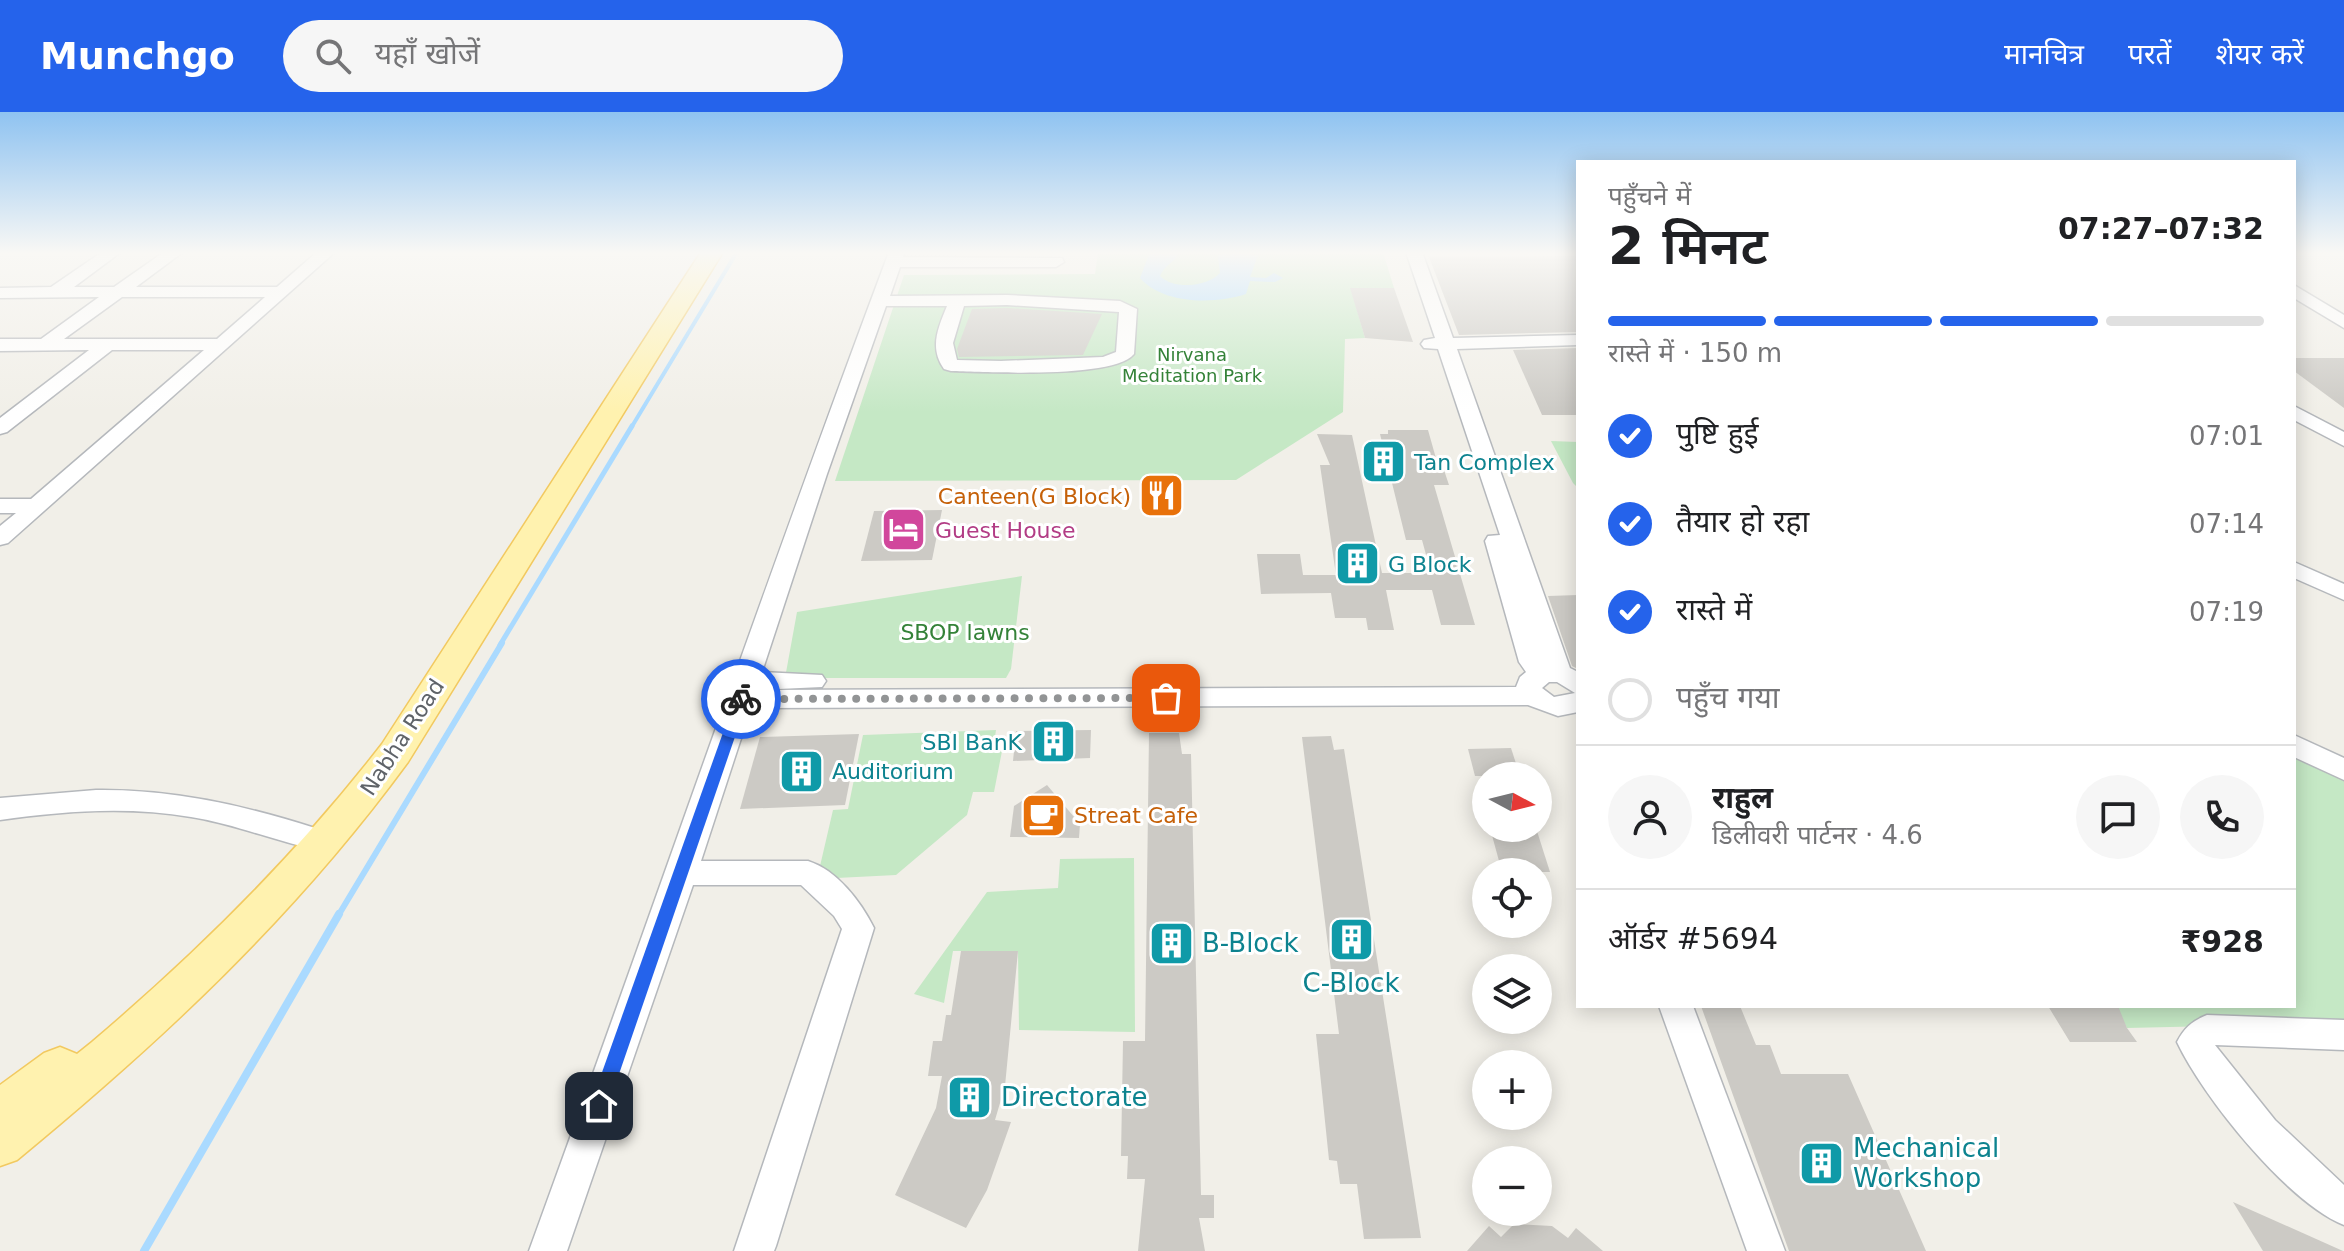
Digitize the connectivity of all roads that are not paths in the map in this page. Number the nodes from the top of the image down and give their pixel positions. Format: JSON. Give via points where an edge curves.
{"nodes":[{"id":1,"x":100,"y":305,"type":"edge"},
{"id":2,"x":265,"y":305,"type":"edge"},
{"id":3,"x":662,"y":305,"type":"edge"},
{"id":4,"x":678,"y":305,"type":"edge"},
{"id":5,"x":877,"y":305,"type":"edge"},
{"id":6,"x":956,"y":305,"type":"edge"},
{"id":7,"x":1076,"y":305,"type":"edge"},
{"id":8,"x":1422,"y":305,"type":"edge"},
{"id":9,"x":1426,"y":305,"type":"edge"},
{"id":10,"x":1428,"y":305,"type":"edge"},
{"id":11,"x":2315,"y":305,"type":"edge"},
{"id":12,"x":2322,"y":308,"type":"junction"},
{"id":13,"x":2344,"y":310,"type":"edge"},
{"id":14,"x":2344,"y":323,"type":"edge"},
{"id":15,"x":1576,"y":340,"type":"edge"},
{"id":16,"x":1438,"y":343,"type":"junction"},
{"id":17,"x":220,"y":344,"type":"junction"},
{"id":18,"x":0,"y":345,"type":"edge"},
{"id":19,"x":45,"y":345,"type":"junction"},
{"id":20,"x":107,"y":345,"type":"junction"},
{"id":21,"x":2296,"y":413,"type":"edge"},
{"id":22,"x":0,"y":428,"type":"edge"},
{"id":23,"x":2344,"y":440,"type":"edge"},
{"id":24,"x":0,"y":506,"type":"edge"},
{"id":25,"x":37,"y":506,"type":"junction"},
{"id":26,"x":0,"y":538,"type":"edge"},
{"id":27,"x":2296,"y":570,"type":"edge"},
{"id":28,"x":2344,"y":593,"type":"edge"},
{"id":29,"x":744,"y":690,"type":"junction"},
{"id":30,"x":1561,"y":692,"type":"edge"},
{"id":31,"x":2296,"y":746,"type":"edge"},
{"id":32,"x":2344,"y":770,"type":"edge"},
{"id":33,"x":0,"y":809,"type":"edge"},
{"id":34,"x":305,"y":836,"type":"junction"},
{"id":35,"x":682,"y":873,"type":"junction"},
{"id":36,"x":1677,"y":1008,"type":"edge"},
{"id":37,"x":2344,"y":1035,"type":"edge"},
{"id":38,"x":0,"y":1113,"type":"edge"},
{"id":39,"x":0,"y":1144,"type":"edge"},
{"id":40,"x":2344,"y":1207,"type":"edge"},
{"id":41,"x":763,"y":1249,"type":"edge"},
{"id":42,"x":548,"y":1251,"type":"edge"},
{"id":43,"x":1766,"y":1251,"type":"edge"}],
"edges":[{"from":1,"to":19,"type":"street"},
{"from":2,"to":17,"type":"street"},
{"from":3,"to":34,"type":"main road","name":"Nabha Road","via":[[375,741]]},
{"from":4,"to":39,"type":"main road","name":"Nabha Road","via":[[355,809],[203,971]]},
{"from":5,"to":29,"type":"street"},
{"from":6,"to":7,"type":"street","via":[[943,349],[951,365],[1103,363],[1125,354],[1128,309]]},
{"from":8,"to":16,"type":"street"},
{"from":9,"to":16,"type":"street"},
{"from":10,"to":16,"type":"street"},
{"from":11,"to":12,"type":"street"},
{"from":12,"to":13,"type":"street"},
{"from":12,"to":14,"type":"street"},
{"from":15,"to":16,"type":"street"},
{"from":16,"to":30,"type":"street"},
{"from":17,"to":20,"type":"street"},
{"from":17,"to":25,"type":"street"},
{"from":18,"to":19,"type":"street"},
{"from":19,"to":20,"type":"street"},
{"from":20,"to":22,"type":"street"},
{"from":21,"to":23,"type":"street"},
{"from":24,"to":25,"type":"street"},
{"from":25,"to":26,"type":"street"},
{"from":27,"to":28,"type":"street"},
{"from":29,"to":30,"type":"street"},
{"from":29,"to":35,"type":"street"},
{"from":31,"to":32,"type":"street"},
{"from":33,"to":34,"type":"street","via":[[139,801],[193,807]]},
{"from":34,"to":38,"type":"main road","name":"Nabha Road","via":[[191,956]]},
{"from":35,"to":41,"type":"street","via":[[808,873],[845,907],[858,928]]},
{"from":35,"to":42,"type":"street"},
{"from":36,"to":43,"type":"street"},
{"from":37,"to":40,"type":"street","via":[[2207,1030],[2194,1042],[2207,1068],[2315,1188]]}]}
